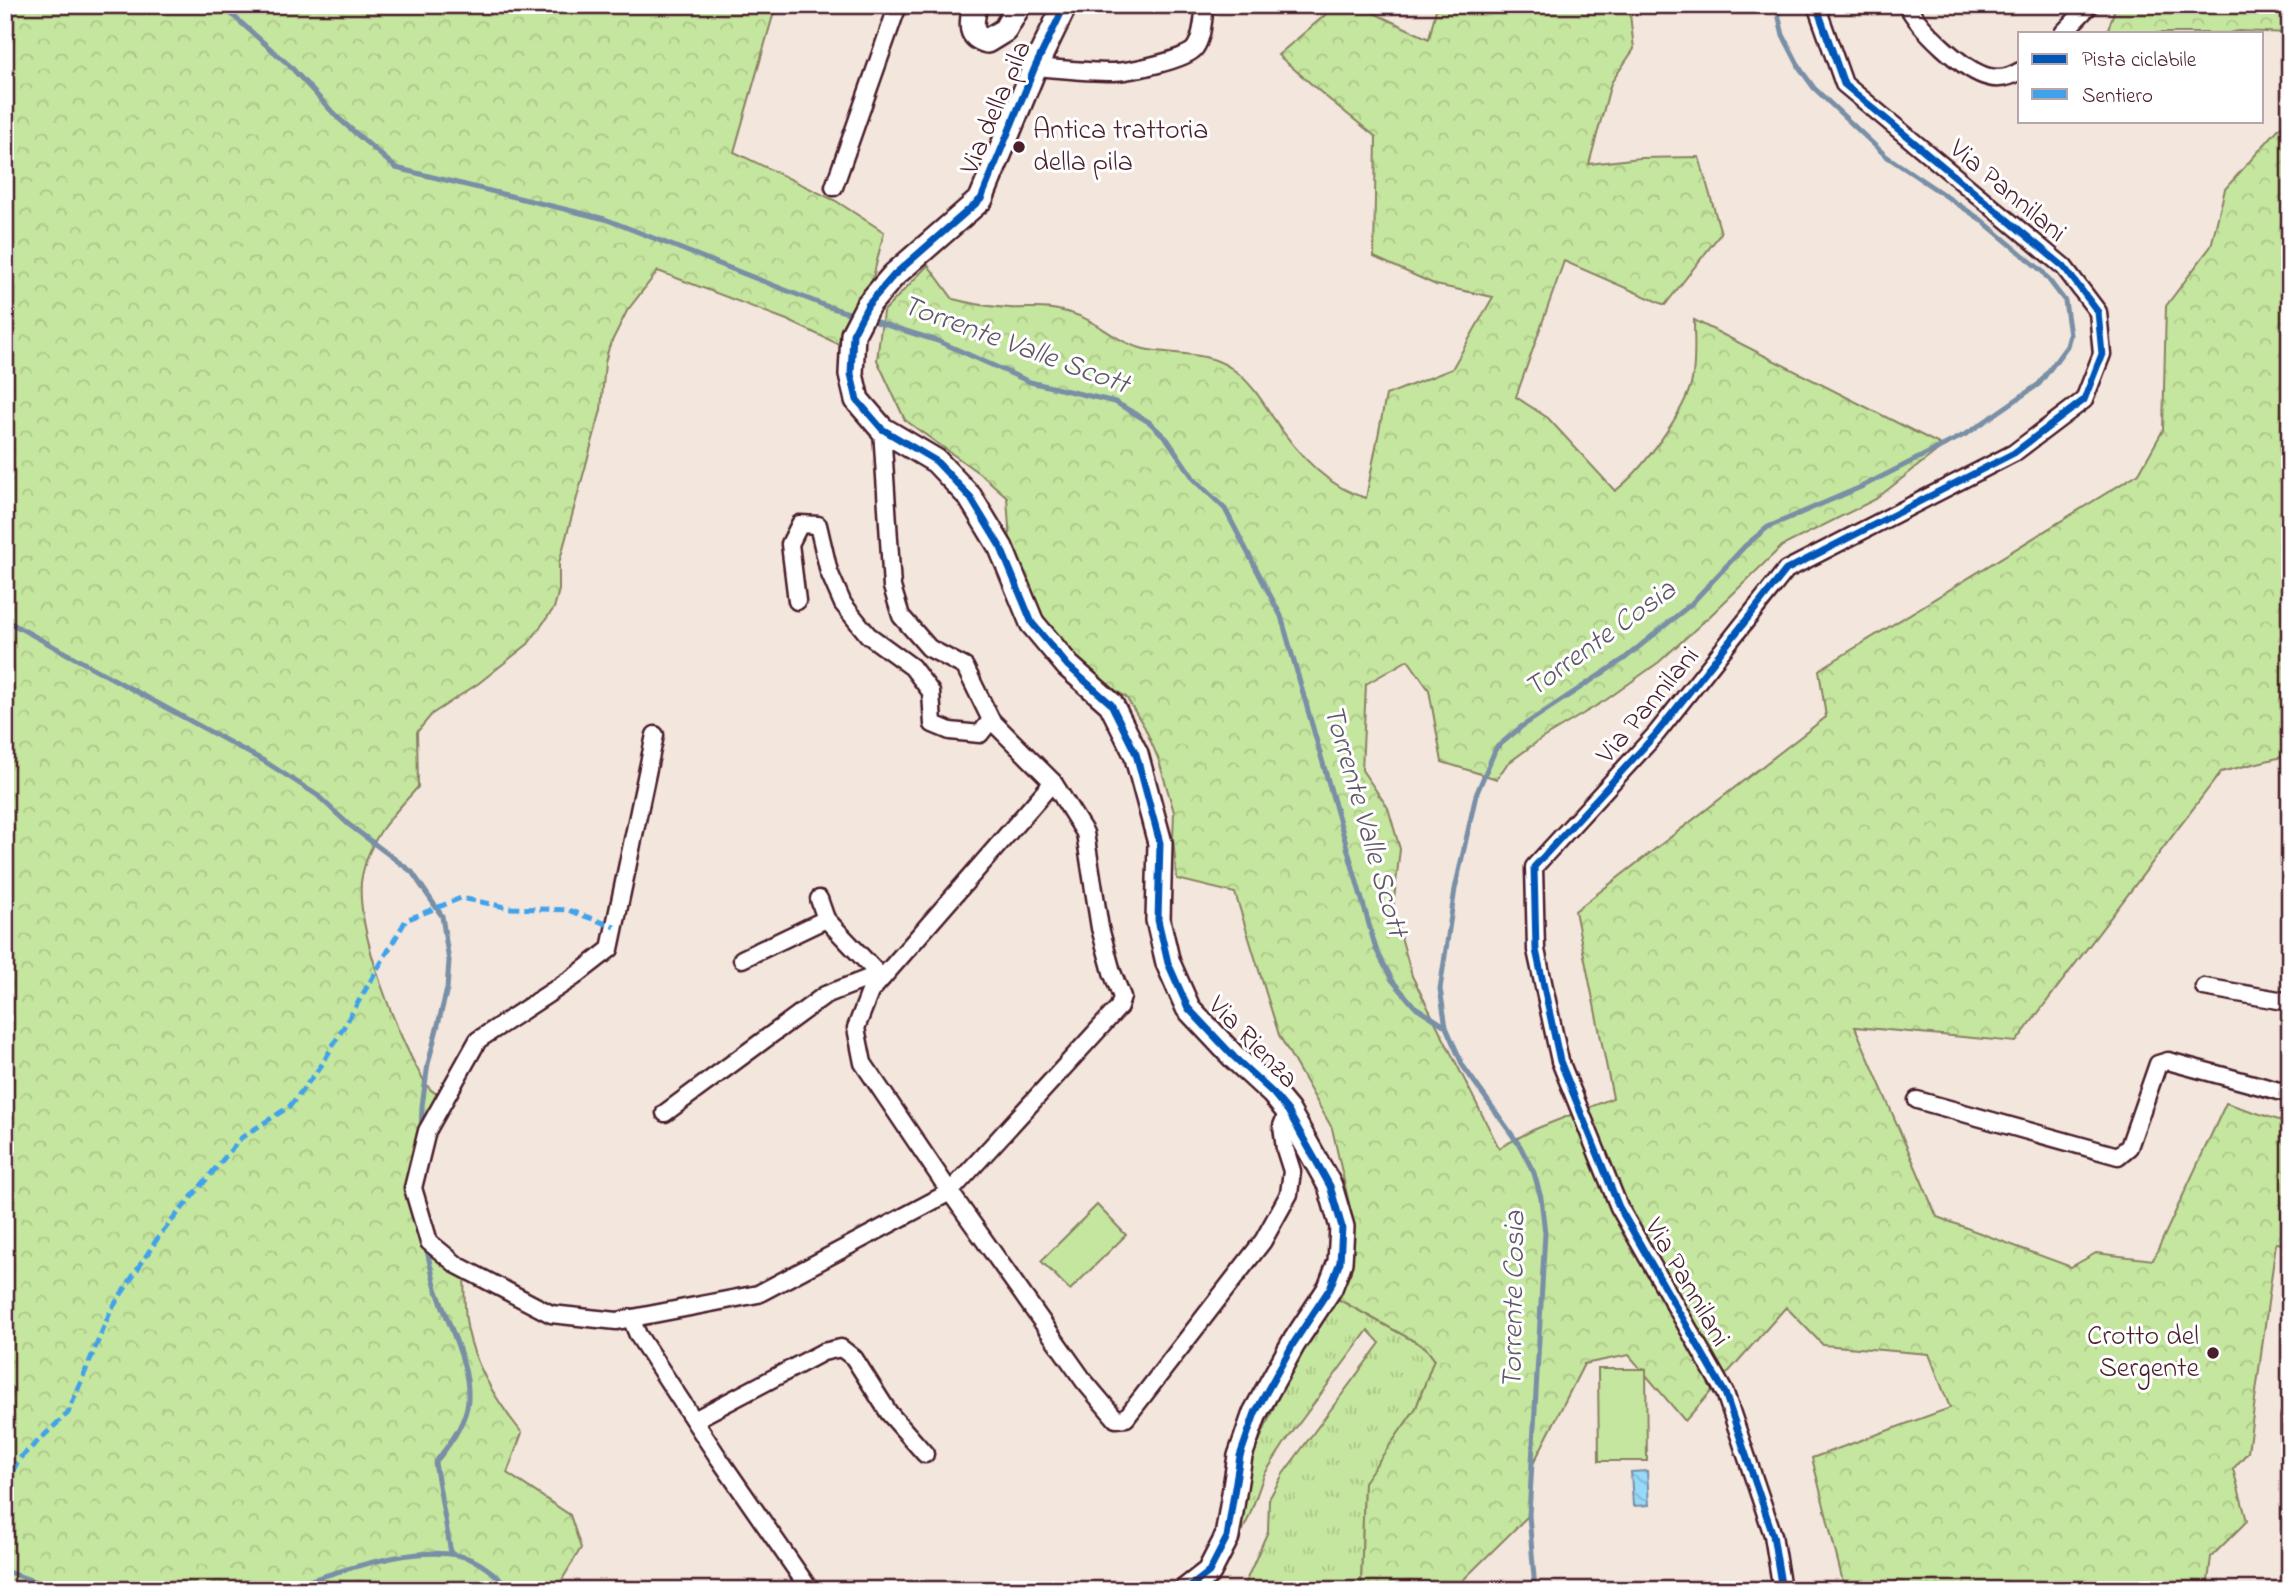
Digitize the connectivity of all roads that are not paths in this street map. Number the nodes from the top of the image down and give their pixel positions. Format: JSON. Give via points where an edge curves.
{"nodes":[{"id":1,"x":898,"y":5,"type":"edge"},
{"id":2,"x":975,"y":5,"type":"edge"},
{"id":3,"x":1019,"y":5,"type":"edge"},
{"id":4,"x":1065,"y":5,"type":"edge"},
{"id":5,"x":1205,"y":5,"type":"edge"},
{"id":6,"x":1816,"y":5,"type":"edge"},
{"id":7,"x":1907,"y":5,"type":"edge"},
{"id":8,"x":2090,"y":5,"type":"edge"},
{"id":9,"x":2064,"y":32,"type":"edge"},
{"id":10,"x":1035,"y":67,"type":"junction"},
{"id":11,"x":2018,"y":72,"type":"edge"},
{"id":12,"x":834,"y":187,"type":"dead end"},
{"id":13,"x":853,"y":334,"type":"joint"},
{"id":14,"x":881,"y":429,"type":"junction"},
{"id":15,"x":797,"y":601,"type":"dead end"},
{"id":16,"x":991,"y":720,"type":"junction"},
{"id":17,"x":655,"y":736,"type":"dead end"},
{"id":18,"x":1053,"y":782,"type":"junction"},
{"id":19,"x":819,"y":899,"type":"dead end"},
{"id":20,"x":826,"y":919,"type":"junction"},
{"id":21,"x":741,"y":959,"type":"dead end"},
{"id":22,"x":882,"y":978,"type":"junction"},
{"id":23,"x":2204,"y":987,"type":"dead end"},
{"id":24,"x":2290,"y":1002,"type":"edge"},
{"id":25,"x":2290,"y":1094,"type":"edge"},
{"id":26,"x":1917,"y":1100,"type":"dead end"},
{"id":27,"x":1288,"y":1111,"type":"junction"},
{"id":28,"x":666,"y":1113,"type":"dead end"},
{"id":29,"x":950,"y":1192,"type":"junction"},
{"id":30,"x":631,"y":1318,"type":"junction"},
{"id":31,"x":2290,"y":1416,"type":"edge"},
{"id":32,"x":694,"y":1420,"type":"junction"},
{"id":33,"x":2290,"y":1448,"type":"edge"},
{"id":34,"x":926,"y":1454,"type":"dead end"},
{"id":35,"x":810,"y":1590,"type":"edge"},
{"id":36,"x":1186,"y":1590,"type":"edge"},
{"id":37,"x":1782,"y":1590,"type":"edge"}],
"edges":[{"from":1,"to":12,"type":"street"},
{"from":2,"to":3,"type":"street","via":[[973,33],[987,41],[1005,30]]},
{"from":4,"to":10,"type":"street","name":"Via della pila"},
{"from":5,"to":10,"type":"street","via":[[1200,36],[1189,54],[1114,72]]},
{"from":6,"to":37,"type":"street","name":"Via Pannilani","via":[[1844,84],[2064,267],[2098,312],[2102,354],[2084,400],[2014,453],[1786,570],[1656,734],[1534,867],[1536,950],[1560,1061],[1619,1207],[1725,1393],[1773,1535]]},
{"from":7,"to":11,"type":"street","via":[[1944,50],[1987,77],[2003,78]]},
{"from":8,"to":9,"type":"street"},
{"from":10,"to":13,"type":"street","name":"Via della pila","via":[[981,199],[894,275],[868,306]]},
{"from":13,"to":14,"type":"street","name":"Via Rienza","via":[[851,374],[857,400]]},
{"from":14,"to":16,"type":"street","via":[[892,587],[901,616],[929,648],[965,667]]},
{"from":14,"to":27,"type":"street","name":"Via Rienza","via":[[936,461],[970,497],[1001,548],[1032,624],[1068,666],[1111,704],[1136,754],[1160,843],[1158,920],[1168,963],[1188,1008]]},
{"from":15,"to":16,"type":"street","via":[[790,544],[800,524],[818,525],[829,572],[843,604],[868,635],[912,667],[932,692],[933,724],[980,734]]},
{"from":16,"to":18,"type":"street"},
{"from":17,"to":30,"type":"street","via":[[610,949],[478,1040],[427,1131],[413,1188],[429,1242],[457,1265],[551,1314],[617,1321]]},
{"from":18,"to":22,"type":"street"},
{"from":18,"to":29,"type":"street","via":[[1086,833],[1101,928],[1122,997],[1119,1007]]},
{"from":19,"to":20,"type":"street"},
{"from":20,"to":21,"type":"street"},
{"from":20,"to":22,"type":"street"},
{"from":22,"to":28,"type":"street","via":[[869,978],[825,995]]},
{"from":22,"to":29,"type":"street","via":[[870,992],[856,1028],[863,1063]]},
{"from":23,"to":24,"type":"street"},
{"from":25,"to":26,"type":"street","via":[[2168,1061],[2158,1063],[2129,1147],[2118,1156]]},
{"from":27,"to":29,"type":"street","via":[[1282,1126],[1292,1171],[1289,1194],[1263,1241],[1126,1418],[1116,1419],[1084,1381]]},
{"from":27,"to":36,"type":"street","name":"Via Rienza","via":[[1330,1186],[1342,1227],[1340,1262],[1331,1288],[1255,1413],[1240,1455],[1223,1546],[1209,1572]]},
{"from":29,"to":30,"type":"street","via":[[758,1294]]},
{"from":30,"to":32,"type":"street"},
{"from":31,"to":33,"type":"street"},
{"from":32,"to":34,"type":"street","via":[[823,1352],[841,1349],[854,1358],[889,1413]]},
{"from":32,"to":35,"type":"street"}]}
